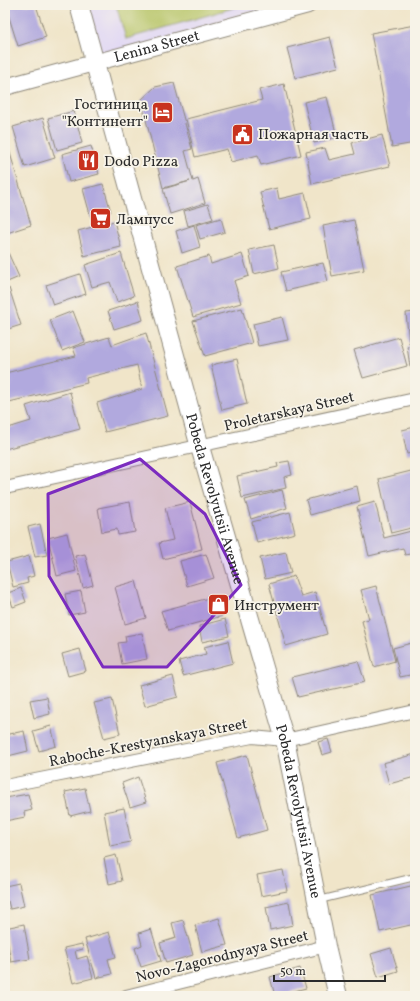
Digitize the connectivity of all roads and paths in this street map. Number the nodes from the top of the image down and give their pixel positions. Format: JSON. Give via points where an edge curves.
{"nodes":[{"id":1,"x":79,"y":5,"type":"edge"},
{"id":2,"x":308,"y":5,"type":"edge"},
{"id":3,"x":94,"y":62,"type":"junction"},
{"id":4,"x":5,"y":87,"type":"edge"},
{"id":5,"x":415,"y":399,"type":"edge"},
{"id":6,"x":200,"y":447,"type":"junction"},
{"id":7,"x":5,"y":488,"type":"edge"},
{"id":8,"x":415,"y":711,"type":"edge"},
{"id":9,"x":285,"y":740,"type":"junction"},
{"id":10,"x":5,"y":786,"type":"edge"},
{"id":11,"x":415,"y":877,"type":"edge"},
{"id":12,"x":317,"y":900,"type":"junction"},
{"id":13,"x":326,"y":946,"type":"junction"},
{"id":14,"x":126,"y":996,"type":"edge"},
{"id":15,"x":338,"y":996,"type":"edge"}],
"edges":[{"from":1,"to":3,"type":"main road","name":"Pobeda Revolyutsii Avenue"},
{"from":2,"to":3,"type":"main road","name":"Lenina Street"},
{"from":3,"to":4,"type":"main road","name":"Lenina Street"},
{"from":3,"to":6,"type":"main road","name":"Pobeda Revolyutsii Avenue"},
{"from":5,"to":6,"type":"street","name":"Proletarskaya Street"},
{"from":6,"to":7,"type":"street","name":"Proletarskaya Street"},
{"from":6,"to":9,"type":"main road","name":"Pobeda Revolyutsii Avenue"},
{"from":8,"to":9,"type":"street","name":"Raboche-Krestyanskaya Street"},
{"from":9,"to":10,"type":"street","name":"Raboche-Krestyanskaya Street","via":[[252,737]]},
{"from":9,"to":12,"type":"main road","name":"Pobeda Revolyutsii Avenue"},
{"from":11,"to":12,"type":"lane"},
{"from":12,"to":13,"type":"main road","name":"Pobeda Revolyutsii Avenue"},
{"from":13,"to":14,"type":"street","name":"Novo-Zagorodnyaya Street"},
{"from":13,"to":15,"type":"main road","name":"Pobeda Revolyutsii Avenue"}]}
